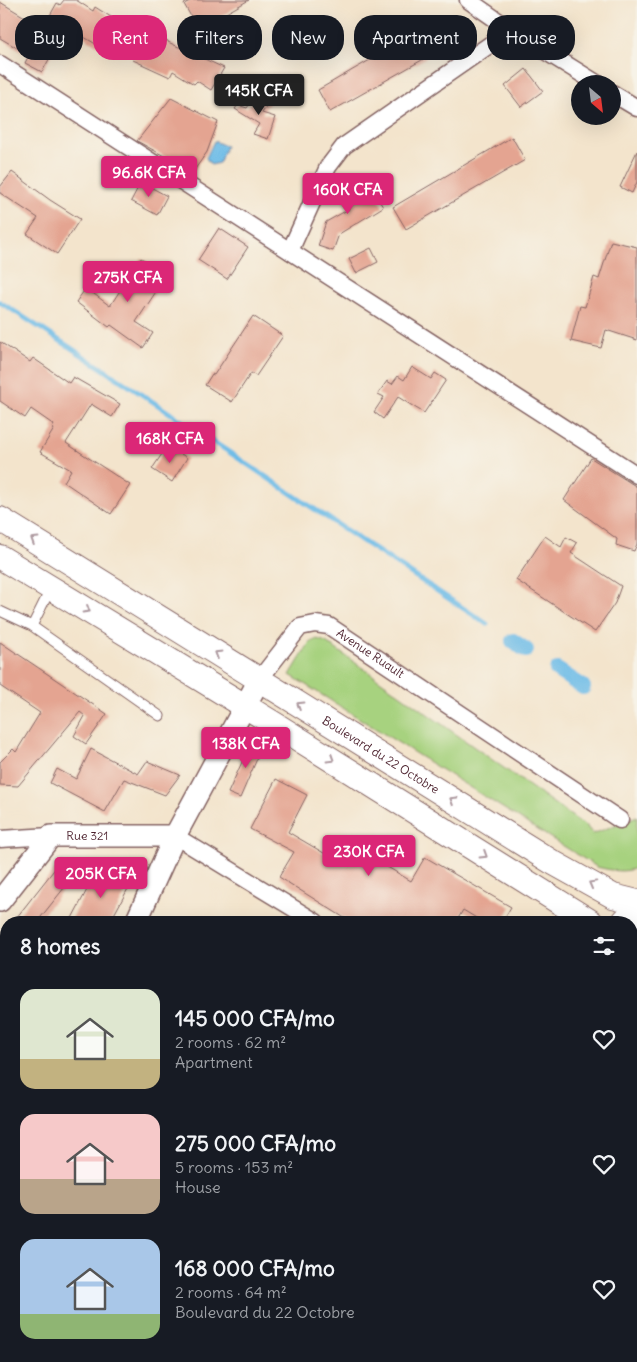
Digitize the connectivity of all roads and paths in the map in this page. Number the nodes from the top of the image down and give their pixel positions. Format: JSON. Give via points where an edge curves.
{"nodes":[{"id":1,"x":468,"y":0,"type":"edge"},
{"id":2,"x":490,"y":15,"type":"edge"},
{"id":3,"x":487,"y":47,"type":"edge"},
{"id":4,"x":559,"y":60,"type":"edge"},
{"id":5,"x":0,"y":64,"type":"edge"},
{"id":6,"x":584,"y":75,"type":"edge"},
{"id":7,"x":621,"y":98,"type":"edge"},
{"id":8,"x":637,"y":108,"type":"edge"},
{"id":9,"x":290,"y":251,"type":"junction"},
{"id":10,"x":637,"y":475,"type":"edge"},
{"id":11,"x":0,"y":519,"type":"edge"},
{"id":12,"x":0,"y":557,"type":"edge"},
{"id":13,"x":51,"y":588,"type":"junction"},
{"id":14,"x":0,"y":611,"type":"edge"},
{"id":15,"x":32,"y":626,"type":"junction"},
{"id":16,"x":259,"y":680,"type":"junction"},
{"id":17,"x":245,"y":706,"type":"junction"},
{"id":18,"x":160,"y":716,"type":"dead end"},
{"id":19,"x":620,"y":820,"type":"dead end"},
{"id":20,"x":50,"y":836,"type":"junction"},
{"id":21,"x":175,"y":836,"type":"junction"},
{"id":22,"x":0,"y":839,"type":"edge"},
{"id":23,"x":0,"y":901,"type":"edge"},
{"id":24,"x":637,"y":902,"type":"edge"},
{"id":25,"x":139,"y":916,"type":"edge"},
{"id":26,"x":306,"y":916,"type":"edge"},
{"id":27,"x":581,"y":916,"type":"edge"}],
"edges":[{"from":1,"to":2,"type":"street"},
{"from":3,"to":9,"type":"street","via":[[344,146],[328,167]]},
{"from":4,"to":6,"type":"street"},
{"from":5,"to":9,"type":"street"},
{"from":7,"to":8,"type":"street"},
{"from":9,"to":10,"type":"street"},
{"from":16,"to":11,"type":"main road","name":"Boulevard du 22 Octobre","one_way":true},
{"from":12,"to":13,"type":"main road"},
{"from":13,"to":15,"type":"lane"},
{"from":13,"to":17,"type":"main road","one_way":true},
{"from":14,"to":15,"type":"lane"},
{"from":15,"to":18,"type":"lane"},
{"from":16,"to":17,"type":"street","name":"Avenue Ruault"},
{"from":16,"to":19,"type":"street","name":"Avenue Ruault","via":[[300,627],[329,626]]},
{"from":24,"to":16,"type":"main road","name":"Boulevard du 22 Octobre","one_way":true,"via":[[613,896],[552,862]]},
{"from":17,"to":21,"type":"street","name":"Avenue Ruault"},
{"from":17,"to":27,"type":"main road","one_way":true},
{"from":20,"to":21,"type":"street","name":"Rue 321"},
{"from":20,"to":22,"type":"street","name":"Rue 321"},
{"from":20,"to":23,"type":"street"},
{"from":21,"to":25,"type":"street","name":"Avenue Ruault"},
{"from":21,"to":26,"type":"street"}]}
